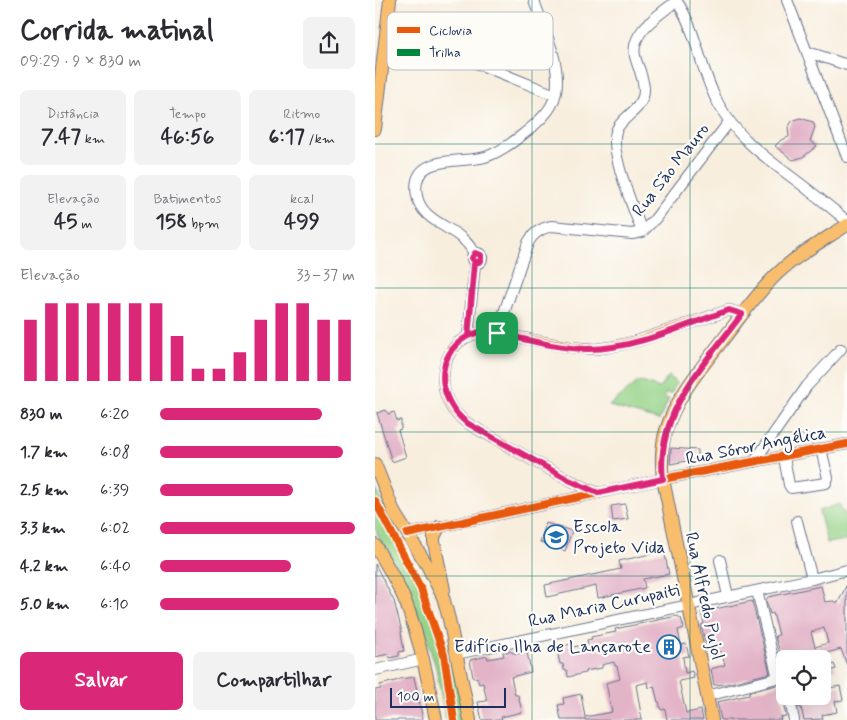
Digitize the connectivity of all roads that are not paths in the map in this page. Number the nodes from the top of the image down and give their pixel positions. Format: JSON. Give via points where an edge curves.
{"nodes":[{"id":1,"x":534,"y":0,"type":"edge"},
{"id":2,"x":676,"y":0,"type":"edge"},
{"id":3,"x":787,"y":0,"type":"edge"},
{"id":4,"x":538,"y":12,"type":"edge"},
{"id":5,"x":387,"y":27,"type":"edge"},
{"id":6,"x":807,"y":52,"type":"junction"},
{"id":7,"x":553,"y":56,"type":"edge"},
{"id":8,"x":847,"y":65,"type":"edge"},
{"id":9,"x":492,"y":70,"type":"edge"},
{"id":10,"x":555,"y":96,"type":"junction"},
{"id":11,"x":375,"y":122,"type":"edge"},
{"id":12,"x":729,"y":122,"type":"junction"},
{"id":13,"x":847,"y":157,"type":"edge"},
{"id":14,"x":847,"y":221,"type":"edge"},
{"id":15,"x":847,"y":225,"type":"edge"},
{"id":16,"x":642,"y":232,"type":"junction"},
{"id":17,"x":742,"y":314,"type":"junction"},
{"id":18,"x":497,"y":333,"type":"junction"},
{"id":19,"x":468,"y":336,"type":"junction"},
{"id":20,"x":841,"y":349,"type":"dead end"},
{"id":21,"x":847,"y":444,"type":"edge"},
{"id":22,"x":821,"y":449,"type":"junction"},
{"id":23,"x":784,"y":457,"type":"junction"},
{"id":24,"x":754,"y":462,"type":"junction"},
{"id":25,"x":375,"y":464,"type":"edge"},
{"id":26,"x":663,"y":479,"type":"junction"},
{"id":27,"x":598,"y":493,"type":"junction"},
{"id":28,"x":797,"y":521,"type":"dead end"},
{"id":29,"x":439,"y":527,"type":"junction"},
{"id":30,"x":402,"y":541,"type":"junction"},
{"id":31,"x":375,"y":545,"type":"edge"},
{"id":32,"x":720,"y":560,"type":"dead end"},
{"id":33,"x":847,"y":570,"type":"edge"},
{"id":34,"x":812,"y":579,"type":"junction"},
{"id":35,"x":757,"y":590,"type":"junction"},
{"id":36,"x":727,"y":596,"type":"junction"},
{"id":37,"x":443,"y":597,"type":"junction"},
{"id":38,"x":688,"y":604,"type":"junction"},
{"id":39,"x":450,"y":654,"type":"junction"},
{"id":40,"x":423,"y":659,"type":"junction"},
{"id":41,"x":776,"y":659,"type":"edge"},
{"id":42,"x":375,"y":670,"type":"edge"},
{"id":43,"x":776,"y":678,"type":"edge"},
{"id":44,"x":707,"y":696,"type":"junction"},
{"id":45,"x":791,"y":705,"type":"edge"},
{"id":46,"x":436,"y":720,"type":"edge"},
{"id":47,"x":470,"y":720,"type":"edge"},
{"id":48,"x":712,"y":720,"type":"edge"},
{"id":49,"x":794,"y":720,"type":"edge"}],
"edges":[{"from":1,"to":4,"type":"street"},
{"from":2,"to":12,"type":"street","via":[[687,20],[714,94]]},
{"from":2,"to":16,"type":"street","via":[[636,39],[635,56],[643,83],[643,97],[619,126],[614,138],[618,161]]},
{"from":3,"to":6,"type":"street"},
{"from":5,"to":11,"type":"main road"},
{"from":6,"to":8,"type":"street"},
{"from":6,"to":13,"type":"street"},
{"from":7,"to":10,"type":"street","via":[[557,81]]},
{"from":9,"to":10,"type":"street"},
{"from":10,"to":19,"type":"street","via":[[542,117],[503,148],[485,157],[433,164],[421,173],[416,188],[421,208],[466,241],[474,258]]},
{"from":12,"to":14,"type":"street","via":[[753,147]]},
{"from":12,"to":16,"type":"street","name":"Rua São Mauro"},
{"from":15,"to":17,"type":"main road","name":"Rua Alfredo Pujol","via":[[779,272]]},
{"from":16,"to":18,"type":"street","name":"Rua São Mauro","via":[[627,235],[552,226],[533,235]]},
{"from":17,"to":18,"type":"street","via":[[729,310],[637,341],[595,349]]},
{"from":17,"to":26,"type":"main road","name":"Rua Alfredo Pujol","via":[[671,417],[661,455]]},
{"from":18,"to":19,"type":"street","via":[[479,332]]},
{"from":19,"to":27,"type":"street","via":[[452,350],[444,369],[444,388],[454,411],[467,423],[521,454]]},
{"from":20,"to":24,"type":"street","via":[[807,386]]},
{"from":21,"to":22,"type":"street","name":"Rua Sóror Angélica"},
{"from":22,"to":23,"type":"street","name":"Rua Sóror Angélica"},
{"from":22,"to":23,"type":"street","via":[[828,478],[826,483],[791,488]]},
{"from":23,"to":24,"type":"street","name":"Rua Sóror Angélica"},
{"from":24,"to":26,"type":"street","name":"Rua Sóror Angélica"},
{"from":25,"to":30,"type":"main road"},
{"from":26,"to":27,"type":"street","name":"Rua Sóror Angélica"},
{"from":26,"to":38,"type":"main road","name":"Rua Alfredo Pujol"},
{"from":27,"to":29,"type":"street","name":"Rua Sóror Angélica"},
{"from":28,"to":34,"type":"street"},
{"from":29,"to":30,"type":"street","name":"Rua Sóror Angélica"},
{"from":29,"to":37,"type":"main road","via":[[434,542],[444,587]]},
{"from":30,"to":37,"type":"main road","via":[[427,565]]},
{"from":31,"to":40,"type":"main road","via":[[405,602]]},
{"from":32,"to":36,"type":"street"},
{"from":33,"to":34,"type":"street","name":"Rua Maria Curupaiti"},
{"from":34,"to":35,"type":"street","name":"Rua Maria Curupaiti"},
{"from":35,"to":36,"type":"street","name":"Rua Maria Curupaiti"},
{"from":35,"to":41,"type":"street"},
{"from":36,"to":38,"type":"street","name":"Rua Maria Curupaiti"},
{"from":37,"to":39,"type":"main road"},
{"from":38,"to":39,"type":"street","name":"Rua Maria Curupaiti"},
{"from":38,"to":44,"type":"main road","name":"Rua Alfredo Pujol"},
{"from":39,"to":47,"type":"main road"},
{"from":40,"to":42,"type":"street"},
{"from":40,"to":46,"type":"main road"},
{"from":43,"to":44,"type":"street"},
{"from":44,"to":48,"type":"main road","name":"Rua Alfredo Pujol"},
{"from":45,"to":49,"type":"street"}]}
